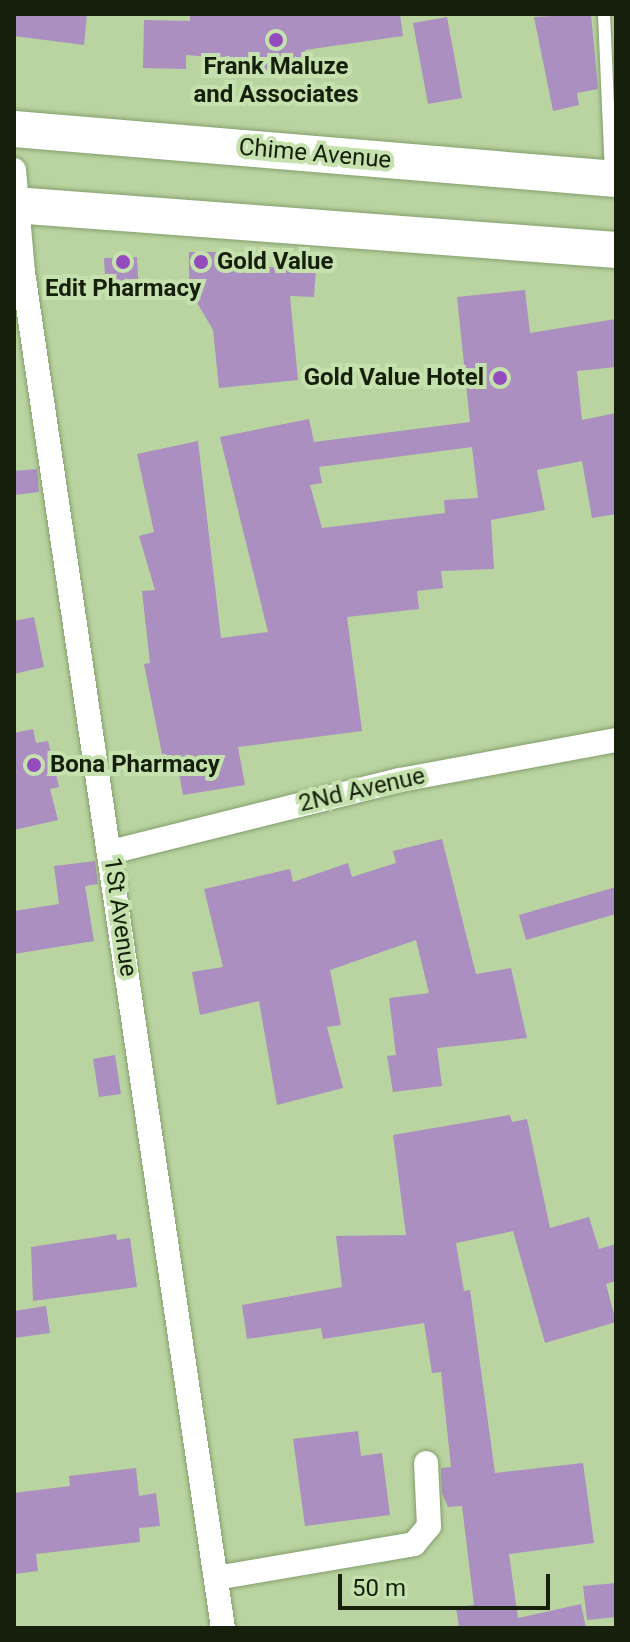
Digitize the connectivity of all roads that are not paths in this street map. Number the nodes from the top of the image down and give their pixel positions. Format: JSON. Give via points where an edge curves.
{"nodes":[{"id":1,"x":604,"y":14,"type":"edge"},
{"id":2,"x":14,"y":129,"type":"edge"},
{"id":3,"x":14,"y":170,"type":"edge"},
{"id":4,"x":613,"y":179,"type":"edge"},
{"id":5,"x":18,"y":205,"type":"edge"},
{"id":6,"x":616,"y":250,"type":"edge"},
{"id":7,"x":614,"y":747,"type":"edge"},
{"id":8,"x":111,"y":852,"type":"junction"},
{"id":9,"x":426,"y":1463,"type":"dead end"},
{"id":10,"x":216,"y":1578,"type":"junction"},
{"id":11,"x":223,"y":1628,"type":"edge"}],
"edges":[{"from":1,"to":4,"type":"lane"},
{"from":2,"to":4,"type":"main road","name":"Chime Avenue"},
{"from":3,"to":5,"type":"street","name":"1St Avenue"},
{"from":5,"to":6,"type":"main road"},
{"from":5,"to":8,"type":"street","name":"1St Avenue","via":[[23,272]]},
{"from":7,"to":8,"type":"street","name":"2Nd Avenue","via":[[400,780]]},
{"from":8,"to":10,"type":"street","name":"1St Avenue"},
{"from":9,"to":10,"type":"street","via":[[429,1526],[414,1544]]},
{"from":10,"to":11,"type":"street","name":"1St Avenue"}]}
